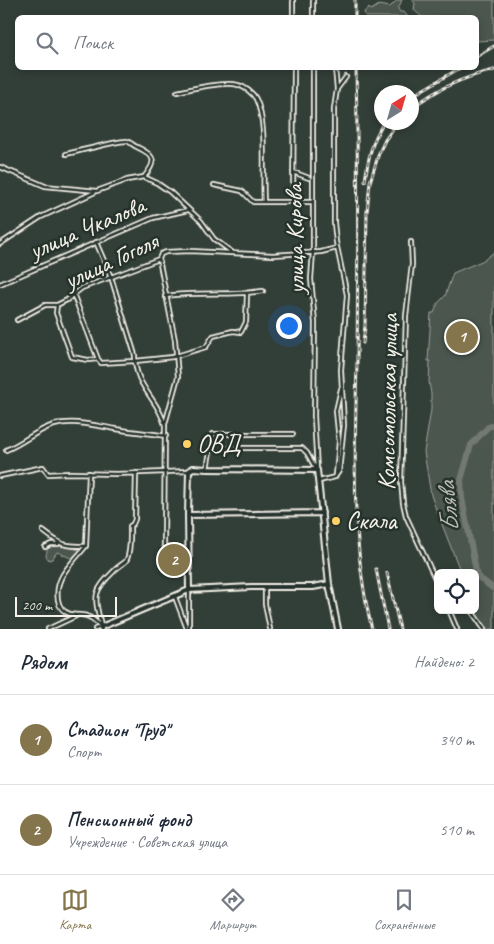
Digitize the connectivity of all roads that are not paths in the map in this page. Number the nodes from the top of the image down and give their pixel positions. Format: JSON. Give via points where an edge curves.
{"nodes":[{"id":1,"x":293,"y":0,"type":"edge"},
{"id":2,"x":313,"y":0,"type":"edge"},
{"id":3,"x":293,"y":15,"type":"edge"},
{"id":4,"x":313,"y":15,"type":"edge"},
{"id":5,"x":294,"y":70,"type":"edge"},
{"id":6,"x":313,"y":70,"type":"edge"},
{"id":7,"x":335,"y":70,"type":"edge"},
{"id":8,"x":346,"y":77,"type":"dead end"},
{"id":9,"x":337,"y":89,"type":"junction"},
{"id":10,"x":177,"y":92,"type":"dead end"},
{"id":11,"x":66,"y":154,"type":"dead end"},
{"id":12,"x":0,"y":168,"type":"edge"},
{"id":13,"x":293,"y":172,"type":"junction"},
{"id":14,"x":144,"y":177,"type":"junction"},
{"id":15,"x":309,"y":178,"type":"dead end"},
{"id":16,"x":214,"y":185,"type":"dead end"},
{"id":17,"x":96,"y":191,"type":"junction"},
{"id":18,"x":264,"y":202,"type":"junction"},
{"id":19,"x":292,"y":202,"type":"junction"},
{"id":20,"x":312,"y":202,"type":"junction"},
{"id":21,"x":188,"y":210,"type":"junction"},
{"id":22,"x":96,"y":242,"type":"junction"},
{"id":23,"x":411,"y":242,"type":"dead end"},
{"id":24,"x":0,"y":244,"type":"edge"},
{"id":25,"x":337,"y":248,"type":"junction"},
{"id":26,"x":313,"y":252,"type":"junction"},
{"id":27,"x":234,"y":253,"type":"junction"},
{"id":28,"x":159,"y":259,"type":"junction"},
{"id":29,"x":111,"y":277,"type":"junction"},
{"id":30,"x":0,"y":284,"type":"edge"},
{"id":31,"x":263,"y":291,"type":"dead end"},
{"id":32,"x":247,"y":294,"type":"junction"},
{"id":33,"x":74,"y":296,"type":"junction"},
{"id":34,"x":165,"y":296,"type":"junction"},
{"id":35,"x":57,"y":305,"type":"junction"},
{"id":36,"x":17,"y":320,"type":"dead end"},
{"id":37,"x":176,"y":357,"type":"junction"},
{"id":38,"x":98,"y":359,"type":"junction"},
{"id":39,"x":135,"y":361,"type":"junction"},
{"id":40,"x":342,"y":388,"type":"junction"},
{"id":41,"x":165,"y":424,"type":"junction"},
{"id":42,"x":293,"y":434,"type":"dead end"},
{"id":43,"x":166,"y":436,"type":"junction"},
{"id":44,"x":228,"y":448,"type":"dead end"},
{"id":45,"x":6,"y":450,"type":"dead end"},
{"id":46,"x":207,"y":469,"type":"junction"},
{"id":47,"x":317,"y":470,"type":"junction"},
{"id":48,"x":189,"y":471,"type":"junction"},
{"id":49,"x":165,"y":472,"type":"junction"},
{"id":50,"x":90,"y":473,"type":"junction"},
{"id":51,"x":136,"y":473,"type":"junction"},
{"id":52,"x":0,"y":476,"type":"edge"},
{"id":53,"x":335,"y":477,"type":"junction"},
{"id":54,"x":319,"y":481,"type":"junction"},
{"id":55,"x":322,"y":513,"type":"junction"},
{"id":56,"x":188,"y":515,"type":"junction"},
{"id":57,"x":43,"y":531,"type":"dead end"},
{"id":58,"x":59,"y":544,"type":"junction"},
{"id":59,"x":86,"y":546,"type":"junction"},
{"id":60,"x":45,"y":547,"type":"dead end"},
{"id":61,"x":189,"y":549,"type":"junction"},
{"id":62,"x":434,"y":576,"type":"edge"},
{"id":63,"x":328,"y":584,"type":"junction"},
{"id":64,"x":265,"y":587,"type":"junction"},
{"id":65,"x":189,"y":590,"type":"junction"},
{"id":66,"x":175,"y":597,"type":"junction"},
{"id":67,"x":451,"y":614,"type":"edge"},
{"id":68,"x":474,"y":614,"type":"edge"},
{"id":69,"x":78,"y":615,"type":"junction"},
{"id":70,"x":101,"y":628,"type":"edge"},
{"id":71,"x":48,"y":629,"type":"edge"},
{"id":72,"x":95,"y":629,"type":"edge"},
{"id":73,"x":188,"y":629,"type":"edge"},
{"id":74,"x":270,"y":629,"type":"edge"},
{"id":75,"x":338,"y":629,"type":"edge"},
{"id":76,"x":457,"y":629,"type":"edge"},
{"id":77,"x":484,"y":629,"type":"edge"}],
"edges":[{"from":1,"to":3,"type":"street"},
{"from":2,"to":4,"type":"street"},
{"from":5,"to":13,"type":"street"},
{"from":6,"to":20,"type":"street","name":"улица Кирова"},
{"from":7,"to":9,"type":"street"},
{"from":8,"to":9,"type":"street"},
{"from":9,"to":25,"type":"street","via":[[333,163]]},
{"from":10,"to":18,"type":"street","via":[[237,85],[255,97],[261,120]]},
{"from":11,"to":14,"type":"street","via":[[126,141],[152,156],[152,167]]},
{"from":12,"to":17,"type":"street","via":[[45,186]]},
{"from":13,"to":15,"type":"street"},
{"from":13,"to":19,"type":"street"},
{"from":14,"to":17,"type":"street"},
{"from":14,"to":21,"type":"street","via":[[158,183]]},
{"from":16,"to":18,"type":"street","via":[[242,191],[253,202]]},
{"from":17,"to":24,"type":"street","via":[[41,217]]},
{"from":18,"to":19,"type":"street"},
{"from":19,"to":20,"type":"street"},
{"from":20,"to":26,"type":"street","name":"улица Кирова"},
{"from":21,"to":22,"type":"street","name":"улица Чкалова","via":[[153,218]]},
{"from":21,"to":27,"type":"street","via":[[214,239]]},
{"from":22,"to":29,"type":"street"},
{"from":22,"to":30,"type":"street","name":"улица Чкалова"},
{"from":23,"to":62,"type":"street","name":"Комсомольская улица","via":[[401,482],[406,516]]},
{"from":25,"to":26,"type":"street","name":"улица Гоголя"},
{"from":25,"to":40,"type":"street","via":[[347,295],[342,339]]},
{"from":26,"to":27,"type":"street","name":"улица Гоголя"},
{"from":26,"to":47,"type":"street","name":"улица Кирова"},
{"from":27,"to":28,"type":"street","name":"улица Гоголя","via":[[166,252]]},
{"from":28,"to":29,"type":"street","name":"улица Гоголя"},
{"from":28,"to":34,"type":"street"},
{"from":29,"to":33,"type":"street","name":"улица Гоголя","via":[[82,288]]},
{"from":29,"to":39,"type":"street"},
{"from":31,"to":32,"type":"street"},
{"from":32,"to":34,"type":"street"},
{"from":32,"to":37,"type":"street","via":[[244,330],[213,336],[206,347]]},
{"from":33,"to":35,"type":"street","name":"улица Гоголя"},
{"from":33,"to":38,"type":"street"},
{"from":34,"to":37,"type":"street"},
{"from":35,"to":36,"type":"street","name":"улица Гоголя","via":[[45,305]]},
{"from":35,"to":38,"type":"street","via":[[56,313],[72,357]]},
{"from":37,"to":39,"type":"street"},
{"from":37,"to":41,"type":"street","via":[[178,377]]},
{"from":38,"to":39,"type":"street","via":[[101,363]]},
{"from":39,"to":41,"type":"street","via":[[144,390]]},
{"from":40,"to":53,"type":"street","via":[[336,411],[339,441]]},
{"from":40,"to":53,"type":"street","via":[[342,458]]},
{"from":41,"to":43,"type":"street"},
{"from":42,"to":46,"type":"street","via":[[213,434]]},
{"from":43,"to":45,"type":"street","via":[[64,423],[55,424]]},
{"from":43,"to":49,"type":"street"},
{"from":44,"to":47,"type":"street","via":[[302,448]]},
{"from":46,"to":47,"type":"street"},
{"from":46,"to":48,"type":"street","via":[[193,468]]},
{"from":47,"to":54,"type":"street"},
{"from":48,"to":49,"type":"street"},
{"from":48,"to":56,"type":"street"},
{"from":49,"to":51,"type":"street"},
{"from":49,"to":61,"type":"street","via":[[164,545]]},
{"from":50,"to":51,"type":"street"},
{"from":50,"to":52,"type":"street","via":[[48,474],[43,467]]},
{"from":50,"to":59,"type":"street"},
{"from":51,"to":70,"type":"street","via":[[135,519],[130,526],[126,560],[96,592],[95,603]]},
{"from":53,"to":54,"type":"street"},
{"from":54,"to":55,"type":"street"},
{"from":55,"to":56,"type":"street"},
{"from":55,"to":63,"type":"street"},
{"from":56,"to":61,"type":"street"},
{"from":57,"to":58,"type":"street"},
{"from":58,"to":59,"type":"street"},
{"from":58,"to":60,"type":"street"},
{"from":59,"to":69,"type":"street","via":[[60,577],[57,592],[59,605],[70,614]]},
{"from":61,"to":65,"type":"street"},
{"from":63,"to":64,"type":"street"},
{"from":63,"to":75,"type":"street"},
{"from":64,"to":65,"type":"street"},
{"from":64,"to":74,"type":"street"},
{"from":65,"to":66,"type":"street"},
{"from":65,"to":73,"type":"street"},
{"from":66,"to":70,"type":"street"},
{"from":66,"to":73,"type":"street"},
{"from":67,"to":76,"type":"street"},
{"from":68,"to":77,"type":"street"},
{"from":69,"to":70,"type":"street","via":[[90,617]]},
{"from":69,"to":71,"type":"street"},
{"from":70,"to":72,"type":"street"}]}
